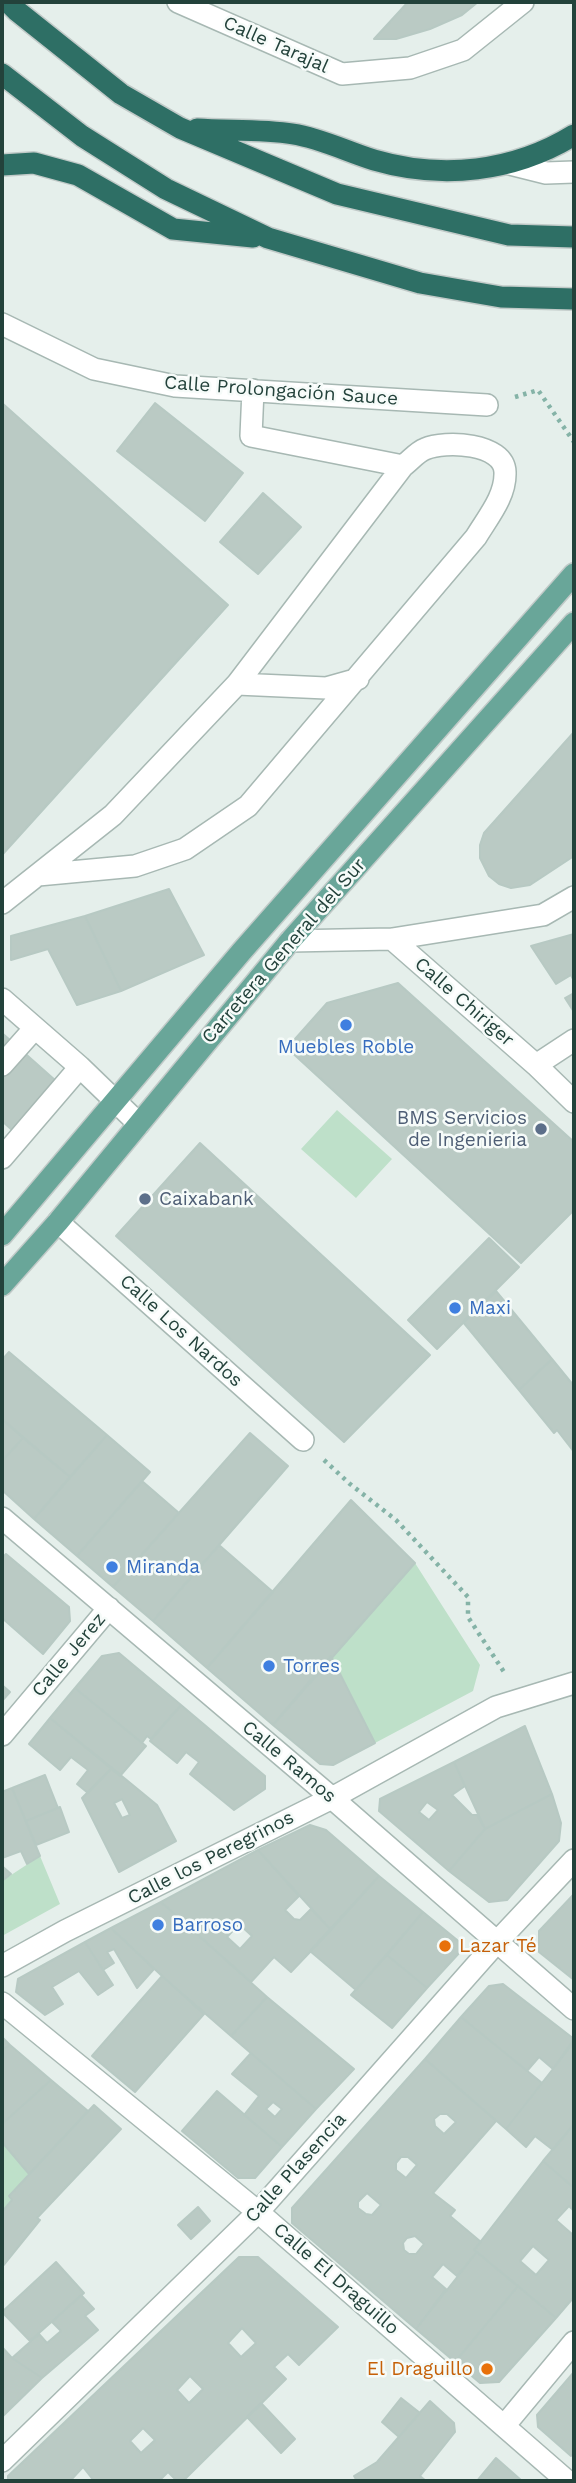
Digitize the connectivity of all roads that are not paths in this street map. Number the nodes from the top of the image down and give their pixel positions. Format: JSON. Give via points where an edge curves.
{"nodes":[{"id":1,"x":8,"y":2,"type":"edge"},
{"id":2,"x":178,"y":2,"type":"edge"},
{"id":3,"x":523,"y":2,"type":"edge"},
{"id":4,"x":2,"y":74,"type":"edge"},
{"id":5,"x":180,"y":128,"type":"junction"},
{"id":6,"x":574,"y":135,"type":"edge"},
{"id":7,"x":510,"y":164,"type":"junction"},
{"id":8,"x":2,"y":165,"type":"edge"},
{"id":9,"x":574,"y":172,"type":"edge"},
{"id":10,"x":574,"y":237,"type":"edge"},
{"id":11,"x":268,"y":238,"type":"junction"},
{"id":12,"x":574,"y":299,"type":"edge"},
{"id":13,"x":2,"y":324,"type":"edge"},
{"id":14,"x":253,"y":390,"type":"junction"},
{"id":15,"x":487,"y":405,"type":"road end"},
{"id":16,"x":403,"y":466,"type":"junction"},
{"id":17,"x":574,"y":574,"type":"edge"},
{"id":18,"x":574,"y":623,"type":"edge"},
{"id":19,"x":358,"y":679,"type":"junction"},
{"id":20,"x":237,"y":684,"type":"junction"},
{"id":21,"x":38,"y":875,"type":"junction"},
{"id":22,"x":574,"y":897,"type":"edge"},
{"id":23,"x":2,"y":903,"type":"edge"},
{"id":24,"x":392,"y":939,"type":"junction"},
{"id":25,"x":290,"y":941,"type":"junction"},
{"id":26,"x":2,"y":999,"type":"edge"},
{"id":27,"x":34,"y":1029,"type":"junction"},
{"id":28,"x":574,"y":1040,"type":"edge"},
{"id":29,"x":2,"y":1065,"type":"edge"},
{"id":30,"x":536,"y":1065,"type":"junction"},
{"id":31,"x":80,"y":1067,"type":"junction"},
{"id":32,"x":115,"y":1101,"type":"junction"},
{"id":33,"x":574,"y":1102,"type":"edge"},
{"id":34,"x":139,"y":1124,"type":"junction"},
{"id":35,"x":2,"y":1158,"type":"edge"},
{"id":36,"x":58,"y":1222,"type":"junction"},
{"id":37,"x":2,"y":1235,"type":"edge"},
{"id":38,"x":2,"y":1285,"type":"edge"},
{"id":39,"x":303,"y":1440,"type":"road end"},
{"id":40,"x":2,"y":1518,"type":"edge"},
{"id":41,"x":109,"y":1608,"type":"junction"},
{"id":42,"x":574,"y":1683,"type":"edge"},
{"id":43,"x":2,"y":1735,"type":"edge"},
{"id":44,"x":332,"y":1797,"type":"junction"},
{"id":45,"x":574,"y":1860,"type":"edge"},
{"id":46,"x":496,"y":1943,"type":"junction"},
{"id":47,"x":2,"y":1966,"type":"edge"},
{"id":48,"x":2,"y":2003,"type":"edge"},
{"id":49,"x":574,"y":2009,"type":"edge"},
{"id":50,"x":258,"y":2212,"type":"junction"},
{"id":51,"x":574,"y":2342,"type":"edge"},
{"id":52,"x":504,"y":2426,"type":"junction"},
{"id":53,"x":2,"y":2461,"type":"edge"},
{"id":54,"x":567,"y":2481,"type":"edge"}],
"edges":[{"from":1,"to":5,"type":"highway","via":[[121,94]]},
{"from":2,"to":3,"type":"street","name":"Calle Tarajal","via":[[342,74],[410,68],[463,50]]},
{"from":4,"to":11,"type":"highway","via":[[82,136],[166,189]]},
{"from":5,"to":7,"type":"highway","via":[[294,134],[376,161],[424,171]]},
{"from":5,"to":10,"type":"highway","via":[[337,194],[509,235]]},
{"from":6,"to":7,"type":"highway"},
{"from":7,"to":9,"type":"street","via":[[546,173]]},
{"from":8,"to":11,"type":"highway","via":[[33,163],[78,175],[173,229]]},
{"from":11,"to":12,"type":"highway","via":[[420,283],[501,296]]},
{"from":13,"to":14,"type":"street","name":"Calle Prolongación Sauce","via":[[94,369],[175,386]]},
{"from":14,"to":15,"type":"street","name":"Calle Prolongación Sauce"},
{"from":14,"to":16,"type":"street","via":[[251,436]]},
{"from":16,"to":19,"type":"street","via":[[421,450],[440,444],[477,446],[498,457],[505,468],[504,488],[476,537]]},
{"from":16,"to":20,"type":"street"},
{"from":17,"to":32,"type":"main road","name":"Carretera General del Sur"},
{"from":18,"to":25,"type":"main road","name":"Carretera General del Sur"},
{"from":19,"to":20,"type":"street","via":[[326,688]]},
{"from":19,"to":21,"type":"street","via":[[247,806],[185,849],[135,866]]},
{"from":20,"to":21,"type":"street","via":[[113,815]]},
{"from":21,"to":23,"type":"street"},
{"from":22,"to":24,"type":"street","via":[[543,915]]},
{"from":24,"to":25,"type":"street"},
{"from":24,"to":30,"type":"street","name":"Calle Chiriger"},
{"from":25,"to":34,"type":"main road","name":"Carretera General del Sur"},
{"from":26,"to":27,"type":"street"},
{"from":27,"to":29,"type":"street"},
{"from":27,"to":31,"type":"street"},
{"from":28,"to":30,"type":"street"},
{"from":30,"to":33,"type":"street","name":"Calle Chiriger"},
{"from":31,"to":32,"type":"street"},
{"from":31,"to":35,"type":"street"},
{"from":32,"to":34,"type":"street"},
{"from":32,"to":37,"type":"main road","name":"Carretera General del Sur"},
{"from":34,"to":36,"type":"main road","name":"Carretera General del Sur"},
{"from":36,"to":38,"type":"main road","name":"Carretera General del Sur"},
{"from":36,"to":39,"type":"street","name":"Calle Los Nardos"},
{"from":40,"to":41,"type":"street","name":"Calle Ramos"},
{"from":41,"to":43,"type":"street","name":"Calle Jerez"},
{"from":41,"to":44,"type":"street","name":"Calle Ramos"},
{"from":42,"to":44,"type":"street","name":"Calle los Peregrinos","via":[[496,1707]]},
{"from":44,"to":46,"type":"street","name":"Calle Ramos"},
{"from":44,"to":47,"type":"street","name":"Calle los Peregrinos"},
{"from":45,"to":46,"type":"street","name":"Calle Plasencia"},
{"from":46,"to":49,"type":"street","name":"Calle Ramos"},
{"from":46,"to":50,"type":"street","name":"Calle Plasencia"},
{"from":48,"to":50,"type":"street","name":"Calle El Draguillo"},
{"from":50,"to":52,"type":"street","name":"Calle El Draguillo"},
{"from":50,"to":53,"type":"street","name":"Calle Plasencia"},
{"from":51,"to":52,"type":"street"},
{"from":52,"to":54,"type":"street","name":"Calle El Draguillo"}]}
